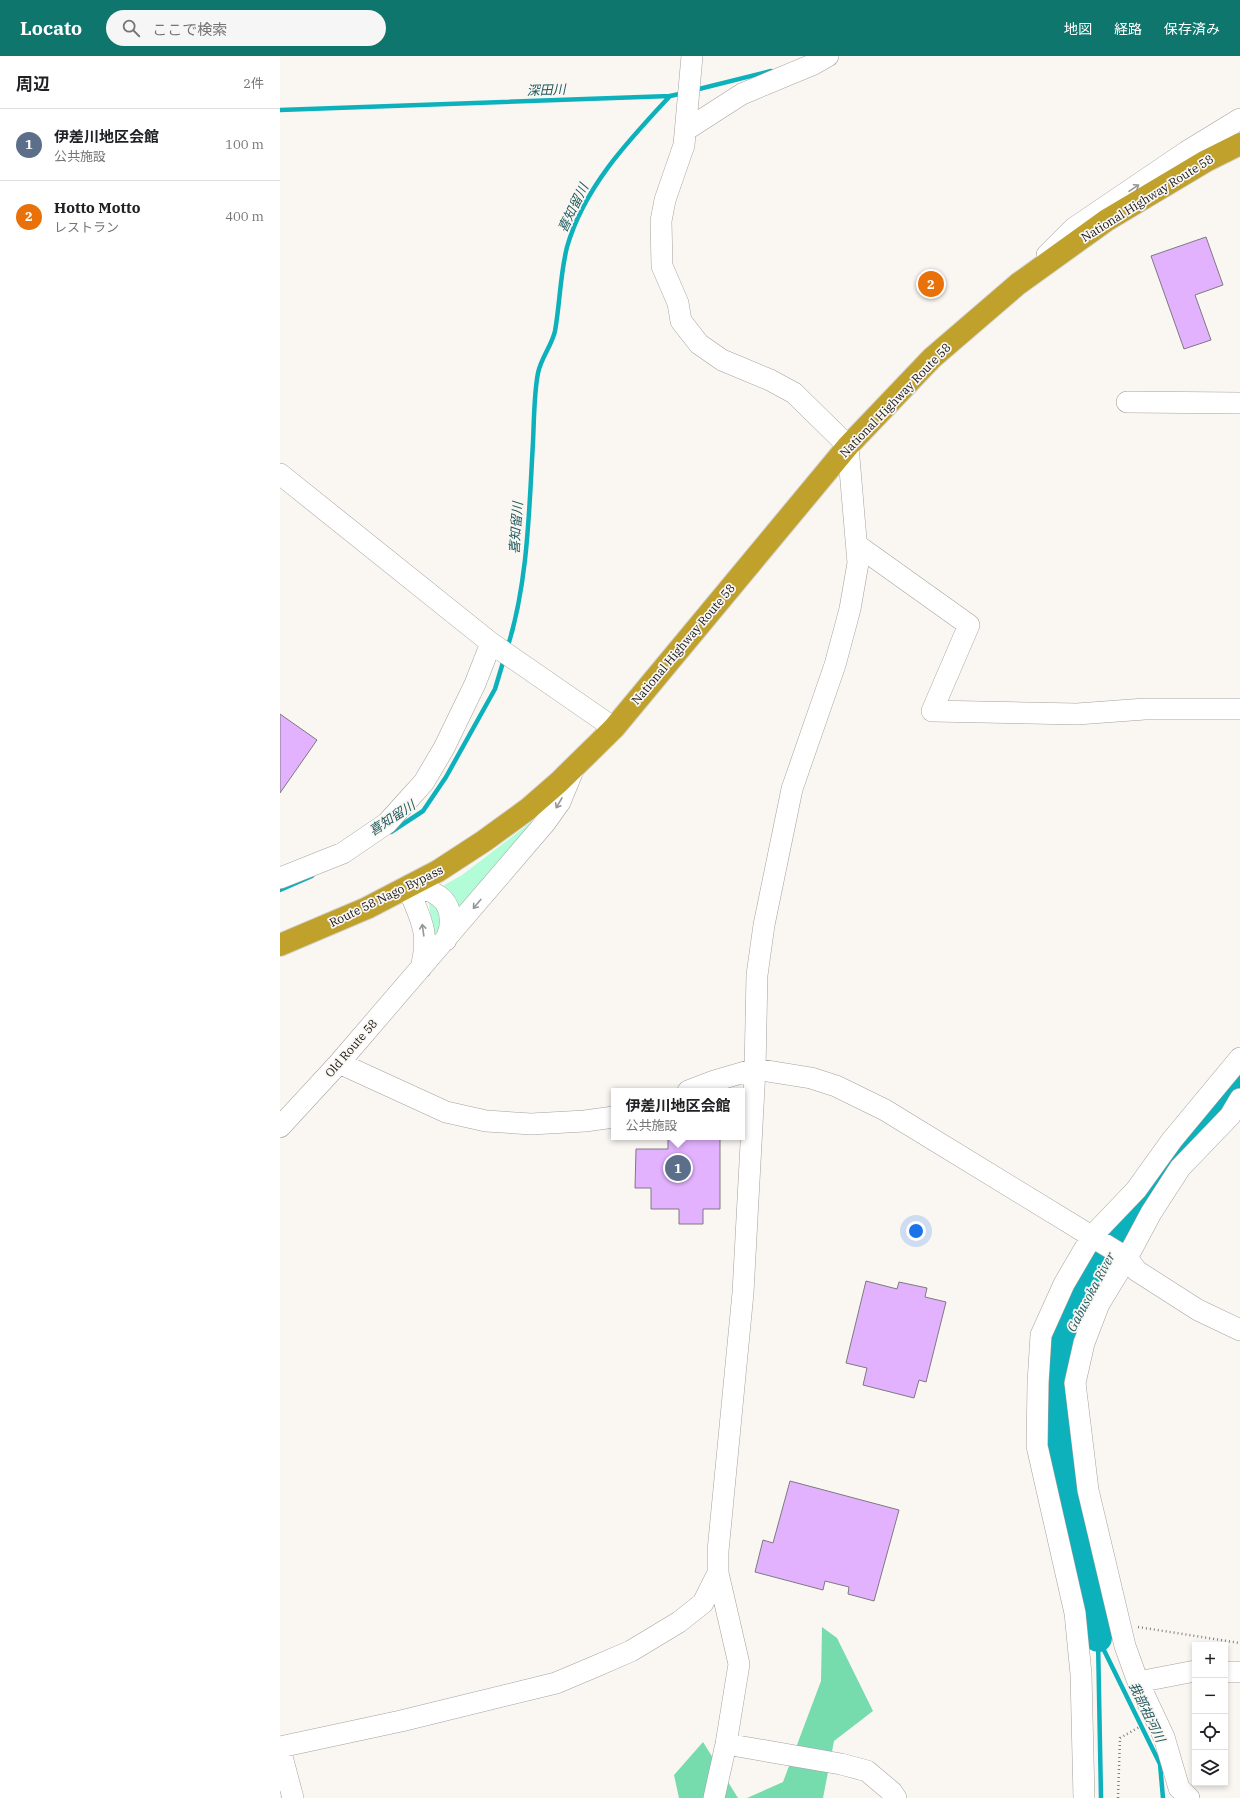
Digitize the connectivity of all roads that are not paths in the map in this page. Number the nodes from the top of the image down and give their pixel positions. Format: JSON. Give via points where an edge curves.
{"nodes":[{"id":1,"x":692,"y":56,"type":"edge"},
{"id":2,"x":828,"y":56,"type":"edge"},
{"id":3,"x":1240,"y":119,"type":"edge"},
{"id":4,"x":687,"y":125,"type":"junction"},
{"id":5,"x":1240,"y":144,"type":"edge"},
{"id":6,"x":1018,"y":284,"type":"junction"},
{"id":7,"x":1127,"y":402,"type":"dead end"},
{"id":8,"x":1240,"y":403,"type":"edge"},
{"id":9,"x":848,"y":446,"type":"junction"},
{"id":10,"x":280,"y":474,"type":"edge"},
{"id":11,"x":857,"y":545,"type":"junction"},
{"id":12,"x":501,"y":649,"type":"junction"},
{"id":13,"x":1240,"y":709,"type":"edge"},
{"id":14,"x":614,"y":728,"type":"junction"},
{"id":15,"x":574,"y":768,"type":"junction"},
{"id":16,"x":280,"y":878,"type":"edge"},
{"id":17,"x":408,"y":888,"type":"junction"},
{"id":18,"x":446,"y":940,"type":"junction"},
{"id":19,"x":280,"y":945,"type":"edge"},
{"id":20,"x":421,"y":968,"type":"junction"},
{"id":21,"x":1240,"y":1058,"type":"edge"},
{"id":22,"x":339,"y":1063,"type":"junction"},
{"id":23,"x":755,"y":1070,"type":"junction"},
{"id":24,"x":696,"y":1088,"type":"edge"},
{"id":25,"x":1240,"y":1099,"type":"edge"},
{"id":26,"x":611,"y":1117,"type":"edge"},
{"id":27,"x":280,"y":1127,"type":"edge"},
{"id":28,"x":1096,"y":1239,"type":"junction"},
{"id":29,"x":1125,"y":1257,"type":"junction"},
{"id":30,"x":1240,"y":1330,"type":"edge"},
{"id":31,"x":718,"y":1573,"type":"junction"},
{"id":32,"x":1192,"y":1672,"type":"edge"},
{"id":33,"x":1228,"y":1672,"type":"edge"},
{"id":34,"x":1240,"y":1672,"type":"edge"},
{"id":35,"x":1138,"y":1682,"type":"junction"},
{"id":36,"x":726,"y":1744,"type":"junction"},
{"id":37,"x":280,"y":1748,"type":"edge"},
{"id":38,"x":293,"y":1798,"type":"edge"},
{"id":39,"x":714,"y":1798,"type":"edge"},
{"id":40,"x":896,"y":1798,"type":"edge"},
{"id":41,"x":1084,"y":1798,"type":"edge"},
{"id":42,"x":1189,"y":1798,"type":"edge"}],
"edges":[{"from":1,"to":4,"type":"street"},
{"from":2,"to":4,"type":"street","via":[[742,94]]},
{"from":6,"to":3,"type":"street","one_way":true,"via":[[1074,228],[1186,152]]},
{"from":4,"to":9,"type":"street","via":[[684,145],[665,200],[661,221],[662,266],[678,303],[681,321],[699,344],[722,360],[794,393]]},
{"from":5,"to":6,"type":"highway","name":"National Highway Route 58","via":[[1206,161],[1107,220]]},
{"from":6,"to":9,"type":"highway","name":"National Highway Route 58","via":[[932,358]]},
{"from":7,"to":8,"type":"street"},
{"from":9,"to":11,"type":"street"},
{"from":9,"to":14,"type":"highway","name":"National Highway Route 58"},
{"from":10,"to":12,"type":"street"},
{"from":11,"to":13,"type":"street","via":[[969,625],[932,711],[1077,714],[1145,709]]},
{"from":11,"to":23,"type":"street","via":[[858,563],[850,609],[835,665],[792,789],[764,925],[757,975]]},
{"from":12,"to":14,"type":"street"},
{"from":12,"to":16,"type":"street","via":[[475,684],[444,748],[424,782],[387,823],[343,853]]},
{"from":14,"to":15,"type":"highway","name":"Route 58 Nago Bypass"},
{"from":15,"to":17,"type":"highway","name":"Route 58 Nago Bypass","via":[[528,809],[484,841]]},
{"from":15,"to":18,"type":"street","name":"Old Route 58","one_way":true,"via":[[560,802],[545,823]]},
{"from":17,"to":18,"type":"street","via":[[431,890],[442,899],[450,916]]},
{"from":17,"to":19,"type":"highway","name":"Route 58 Nago Bypass"},
{"from":20,"to":17,"type":"street","one_way":true,"via":[[424,958],[424,928]]},
{"from":18,"to":20,"type":"street","name":"Old Route 58"},
{"from":20,"to":22,"type":"street","name":"Old Route 58"},
{"from":21,"to":28,"type":"street","via":[[1172,1140]]},
{"from":22,"to":26,"type":"street","via":[[446,1112],[486,1120],[532,1124]]},
{"from":22,"to":27,"type":"street","name":"Old Route 58"},
{"from":23,"to":24,"type":"street"},
{"from":23,"to":28,"type":"street","via":[[811,1078],[836,1086],[885,1110]]},
{"from":23,"to":31,"type":"street","via":[[743,1293]]},
{"from":25,"to":29,"type":"street","via":[[1230,1116],[1180,1168]]},
{"from":28,"to":29,"type":"street"},
{"from":28,"to":41,"type":"street","via":[[1064,1284],[1041,1335],[1038,1383],[1037,1446],[1075,1614],[1081,1674]]},
{"from":29,"to":30,"type":"street","via":[[1137,1271],[1192,1306]]},
{"from":29,"to":35,"type":"street","via":[[1099,1304],[1084,1343],[1074,1383],[1088,1490],[1125,1646]]},
{"from":31,"to":36,"type":"street","via":[[739,1664]]},
{"from":31,"to":37,"type":"street","via":[[703,1603],[679,1622],[631,1651],[575,1675],[408,1719]]},
{"from":32,"to":35,"type":"street"},
{"from":33,"to":34,"type":"street"},
{"from":35,"to":42,"type":"street","via":[[1164,1737],[1179,1788]]},
{"from":36,"to":39,"type":"street"},
{"from":36,"to":40,"type":"street","via":[[842,1764],[867,1771]]},
{"from":37,"to":38,"type":"street"}]}
